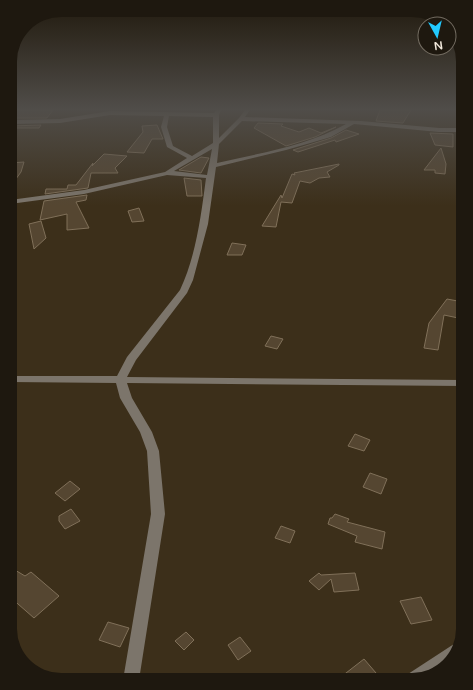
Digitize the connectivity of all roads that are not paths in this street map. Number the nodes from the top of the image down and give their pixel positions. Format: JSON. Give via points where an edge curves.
{"nodes":[{"id":1,"x":169,"y":142,"type":"edge"},
{"id":2,"x":306,"y":142,"type":"edge"},
{"id":3,"x":216,"y":144,"type":"joint"},
{"id":4,"x":191,"y":158,"type":"junction"},
{"id":5,"x":213,"y":166,"type":"junction"},
{"id":6,"x":166,"y":173,"type":"junction"},
{"id":7,"x":210,"y":177,"type":"junction"},
{"id":8,"x":17,"y":201,"type":"edge"},
{"id":9,"x":17,"y":379,"type":"edge"},
{"id":10,"x":120,"y":380,"type":"junction"},
{"id":11,"x":456,"y":384,"type":"edge"},
{"id":12,"x":132,"y":673,"type":"edge"}],
"edges":[{"from":1,"to":4,"type":"street","via":[[170,147]]},
{"from":2,"to":5,"type":"street"},
{"from":3,"to":4,"type":"street"},
{"from":3,"to":5,"type":"street"},
{"from":4,"to":6,"type":"street"},
{"from":5,"to":7,"type":"street"},
{"from":6,"to":7,"type":"street"},
{"from":6,"to":8,"type":"street","via":[[84,192]]},
{"from":7,"to":10,"type":"street","via":[[204,224],[189,280],[184,291],[132,359]]},
{"from":9,"to":10,"type":"street"},
{"from":10,"to":11,"type":"street"},
{"from":10,"to":12,"type":"street","via":[[126,398],[146,432],[153,451],[158,514]]}]}
